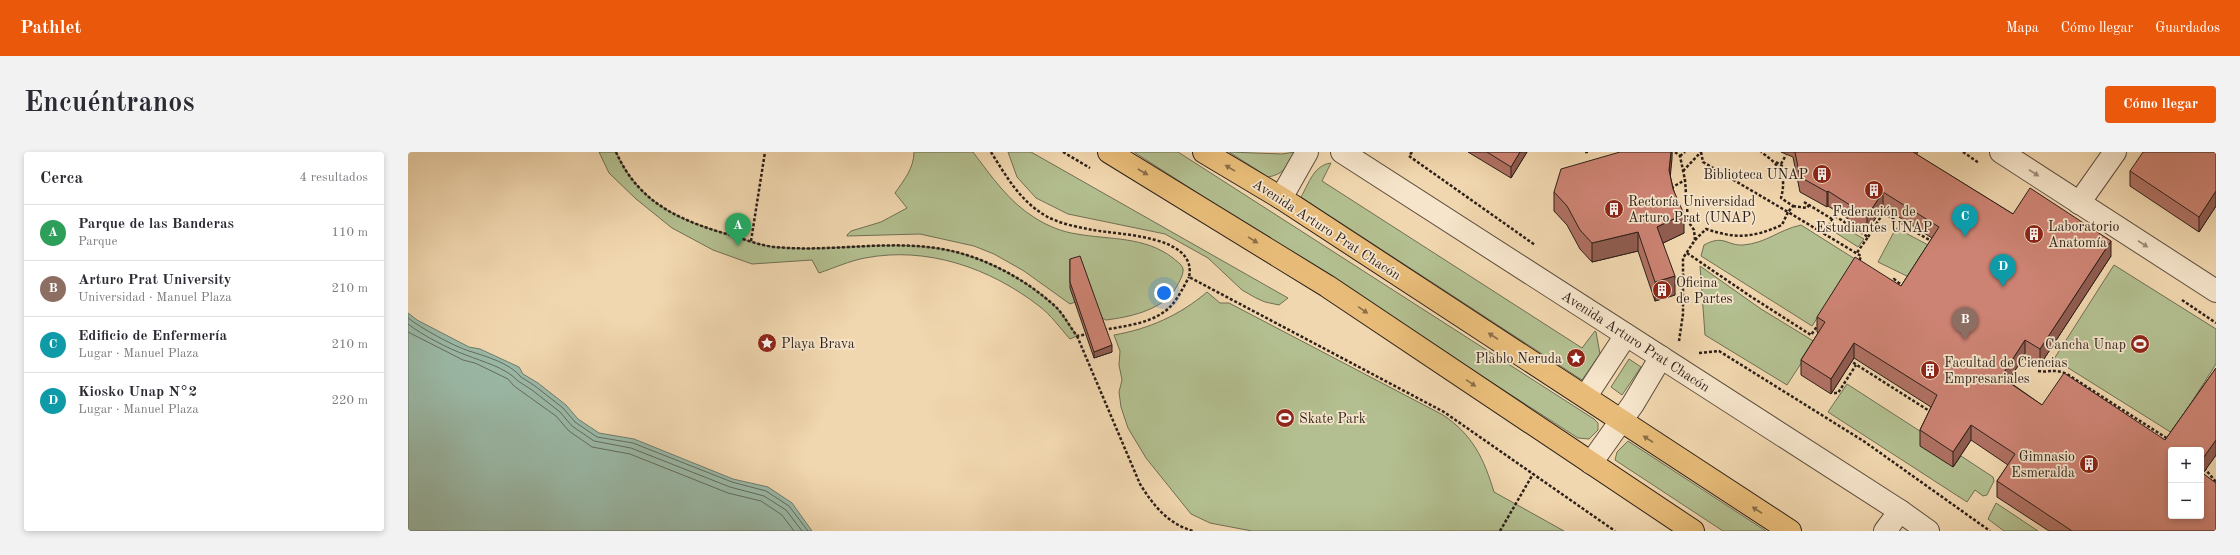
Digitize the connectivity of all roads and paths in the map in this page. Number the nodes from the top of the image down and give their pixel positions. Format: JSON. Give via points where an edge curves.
{"nodes":[{"id":1,"x":616,"y":152,"type":"edge"},
{"id":2,"x":765,"y":152,"type":"edge"},
{"id":3,"x":991,"y":152,"type":"edge"},
{"id":4,"x":1109,"y":152,"type":"edge"},
{"id":5,"x":1204,"y":152,"type":"edge"},
{"id":6,"x":1307,"y":152,"type":"edge"},
{"id":7,"x":1342,"y":152,"type":"edge"},
{"id":8,"x":1412,"y":152,"type":"edge"},
{"id":9,"x":1585,"y":152,"type":"edge"},
{"id":10,"x":1589,"y":152,"type":"edge"},
{"id":11,"x":1675,"y":152,"type":"edge"},
{"id":12,"x":1684,"y":152,"type":"edge"},
{"id":13,"x":1701,"y":152,"type":"edge"},
{"id":14,"x":1761,"y":152,"type":"edge"},
{"id":15,"x":2001,"y":152,"type":"edge"},
{"id":16,"x":2114,"y":152,"type":"edge"},
{"id":17,"x":1786,"y":155,"type":"dead end"},
{"id":18,"x":1680,"y":156,"type":"junction"},
{"id":19,"x":1775,"y":161,"type":"junction"},
{"id":20,"x":1781,"y":164,"type":"junction"},
{"id":21,"x":1787,"y":170,"type":"dead end"},
{"id":22,"x":1683,"y":171,"type":"junction"},
{"id":23,"x":1685,"y":180,"type":"junction"},
{"id":24,"x":1669,"y":189,"type":"edge"},
{"id":25,"x":1281,"y":198,"type":"junction"},
{"id":26,"x":1804,"y":202,"type":"dead end"},
{"id":27,"x":2079,"y":203,"type":"junction"},
{"id":28,"x":1809,"y":205,"type":"junction"},
{"id":29,"x":1889,"y":205,"type":"edge"},
{"id":30,"x":1794,"y":206,"type":"junction"},
{"id":31,"x":1840,"y":206,"type":"edge"},
{"id":32,"x":1788,"y":212,"type":"junction"},
{"id":33,"x":1883,"y":213,"type":"junction"},
{"id":34,"x":1835,"y":216,"type":"junction"},
{"id":35,"x":1832,"y":219,"type":"junction"},
{"id":36,"x":1853,"y":222,"type":"edge"},
{"id":37,"x":1852,"y":226,"type":"junction"},
{"id":38,"x":1914,"y":227,"type":"edge"},
{"id":39,"x":1912,"y":230,"type":"junction"},
{"id":40,"x":1823,"y":234,"type":"junction"},
{"id":41,"x":1868,"y":237,"type":"junction"},
{"id":42,"x":1695,"y":240,"type":"junction"},
{"id":43,"x":751,"y":241,"type":"junction"},
{"id":44,"x":1936,"y":244,"type":"edge"},
{"id":45,"x":1537,"y":246,"type":"dead end"},
{"id":46,"x":1687,"y":253,"type":"junction"},
{"id":47,"x":1856,"y":254,"type":"junction"},
{"id":48,"x":1856,"y":265,"type":"edge"},
{"id":49,"x":1189,"y":277,"type":"junction"},
{"id":50,"x":1891,"y":286,"type":"edge"},
{"id":51,"x":1907,"y":289,"type":"edge"},
{"id":52,"x":2216,"y":291,"type":"edge"},
{"id":53,"x":1821,"y":321,"type":"edge"},
{"id":54,"x":1098,"y":332,"type":"edge"},
{"id":55,"x":1091,"y":333,"type":"edge"},
{"id":56,"x":1812,"y":334,"type":"junction"},
{"id":57,"x":1626,"y":335,"type":"junction"},
{"id":58,"x":1077,"y":336,"type":"junction"},
{"id":59,"x":1816,"y":338,"type":"edge"},
{"id":60,"x":1666,"y":349,"type":"junction"},
{"id":61,"x":1698,"y":353,"type":"dead end"},
{"id":62,"x":1851,"y":353,"type":"edge"},
{"id":63,"x":1843,"y":359,"type":"edge"},
{"id":64,"x":1847,"y":359,"type":"junction"},
{"id":65,"x":1856,"y":365,"type":"junction"},
{"id":66,"x":2038,"y":371,"type":"dead end"},
{"id":67,"x":1834,"y":393,"type":"dead end"},
{"id":68,"x":1586,"y":396,"type":"junction"},
{"id":69,"x":1935,"y":415,"type":"edge"},
{"id":70,"x":1621,"y":421,"type":"junction"},
{"id":71,"x":2172,"y":442,"type":"edge"},
{"id":72,"x":1591,"y":463,"type":"junction"},
{"id":73,"x":2204,"y":468,"type":"edge"},
{"id":74,"x":1533,"y":474,"type":"junction"},
{"id":75,"x":2216,"y":482,"type":"edge"},
{"id":76,"x":1900,"y":511,"type":"junction"},
{"id":77,"x":1193,"y":531,"type":"edge"},
{"id":78,"x":1500,"y":531,"type":"edge"},
{"id":79,"x":1615,"y":531,"type":"edge"},
{"id":80,"x":1693,"y":531,"type":"edge"},
{"id":81,"x":1790,"y":531,"type":"edge"},
{"id":82,"x":1885,"y":531,"type":"edge"},
{"id":83,"x":1928,"y":531,"type":"edge"},
{"id":84,"x":1990,"y":531,"type":"edge"}],
"edges":[{"from":1,"to":43,"type":"path","via":[[623,167],[641,190],[675,216]]},
{"from":2,"to":43,"type":"path"},
{"from":3,"to":49,"type":"path","via":[[1013,188],[1047,216],[1093,230],[1159,240],[1177,249],[1189,261]]},
{"from":4,"to":72,"type":"main road","one_way":true,"via":[[1327,286]]},
{"from":25,"to":5,"type":"main road","name":"Avenida Arturo Prat Chacón","one_way":true},
{"from":6,"to":25,"type":"street"},
{"from":7,"to":57,"type":"street","name":"Avenida Arturo Prat Chacón"},
{"from":8,"to":45,"type":"path","via":[[1409,156]]},
{"from":9,"to":10,"type":"path"},
{"from":11,"to":18,"type":"path"},
{"from":12,"to":18,"type":"path"},
{"from":13,"to":22,"type":"path"},
{"from":13,"to":32,"type":"path","via":[[1703,162]]},
{"from":14,"to":19,"type":"path"},
{"from":15,"to":27,"type":"street","one_way":true},
{"from":16,"to":27,"type":"street"},
{"from":17,"to":20,"type":"path"},
{"from":18,"to":22,"type":"path"},
{"from":19,"to":20,"type":"path"},
{"from":19,"to":30,"type":"path","via":[[1784,187],[1781,198]]},
{"from":20,"to":21,"type":"path"},
{"from":22,"to":23,"type":"path"},
{"from":23,"to":24,"type":"path"},
{"from":23,"to":42,"type":"path","via":[[1688,221],[1694,230]]},
{"from":68,"to":25,"type":"main road","name":"Avenida Arturo Prat Chacón","one_way":true},
{"from":26,"to":28,"type":"path"},
{"from":27,"to":52,"type":"street","one_way":true},
{"from":28,"to":30,"type":"path","via":[[1807,208]]},
{"from":28,"to":35,"type":"path"},
{"from":29,"to":33,"type":"path"},
{"from":30,"to":32,"type":"path"},
{"from":31,"to":34,"type":"path"},
{"from":32,"to":40,"type":"path"},
{"from":32,"to":42,"type":"path","via":[[1782,225],[1756,236],[1728,236],[1706,229]]},
{"from":33,"to":39,"type":"path"},
{"from":33,"to":41,"type":"path"},
{"from":34,"to":35,"type":"path"},
{"from":34,"to":37,"type":"path"},
{"from":35,"to":40,"type":"path"},
{"from":36,"to":37,"type":"path"},
{"from":37,"to":41,"type":"path"},
{"from":38,"to":39,"type":"path"},
{"from":39,"to":44,"type":"path"},
{"from":40,"to":47,"type":"path"},
{"from":41,"to":47,"type":"path"},
{"from":42,"to":46,"type":"path"},
{"from":43,"to":58,"type":"path","via":[[774,247],[915,245],[956,252],[989,264],[1028,284],[1057,308]]},
{"from":46,"to":56,"type":"path"},
{"from":46,"to":60,"type":"path","via":[[1683,258],[1684,314],[1681,338],[1678,344]]},
{"from":47,"to":48,"type":"path","via":[[1861,256]]},
{"from":49,"to":54,"type":"path","via":[[1165,312],[1145,321]]},
{"from":49,"to":74,"type":"path","via":[[1444,412]]},
{"from":50,"to":51,"type":"path","via":[[1894,280]]},
{"from":53,"to":56,"type":"path"},
{"from":55,"to":58,"type":"path"},
{"from":56,"to":59,"type":"path"},
{"from":57,"to":60,"type":"street","name":"Avenida Arturo Prat Chacón"},
{"from":57,"to":68,"type":"street"},
{"from":58,"to":77,"type":"path","via":[[1140,484],[1174,524]]},
{"from":60,"to":70,"type":"street"},
{"from":60,"to":76,"type":"street","name":"Avenida Arturo Prat Chacón"},
{"from":61,"to":84,"type":"path","via":[[1719,351],[1865,442]]},
{"from":62,"to":64,"type":"path"},
{"from":63,"to":64,"type":"path"},
{"from":64,"to":65,"type":"path"},
{"from":65,"to":67,"type":"path","via":[[1838,393]]},
{"from":65,"to":69,"type":"path"},
{"from":66,"to":71,"type":"path","via":[[2056,369],[2067,374]]},
{"from":68,"to":70,"type":"main road","name":"Avenida Arturo Prat Chacón"},
{"from":70,"to":72,"type":"street"},
{"from":81,"to":70,"type":"main road","name":"Avenida Arturo Prat Chacón","one_way":true},
{"from":72,"to":80,"type":"main road"},
{"from":73,"to":75,"type":"path"},
{"from":74,"to":78,"type":"path"},
{"from":74,"to":79,"type":"path"},
{"from":76,"to":82,"type":"street"},
{"from":76,"to":83,"type":"street","name":"Avenida Arturo Prat Chacón"}]}
